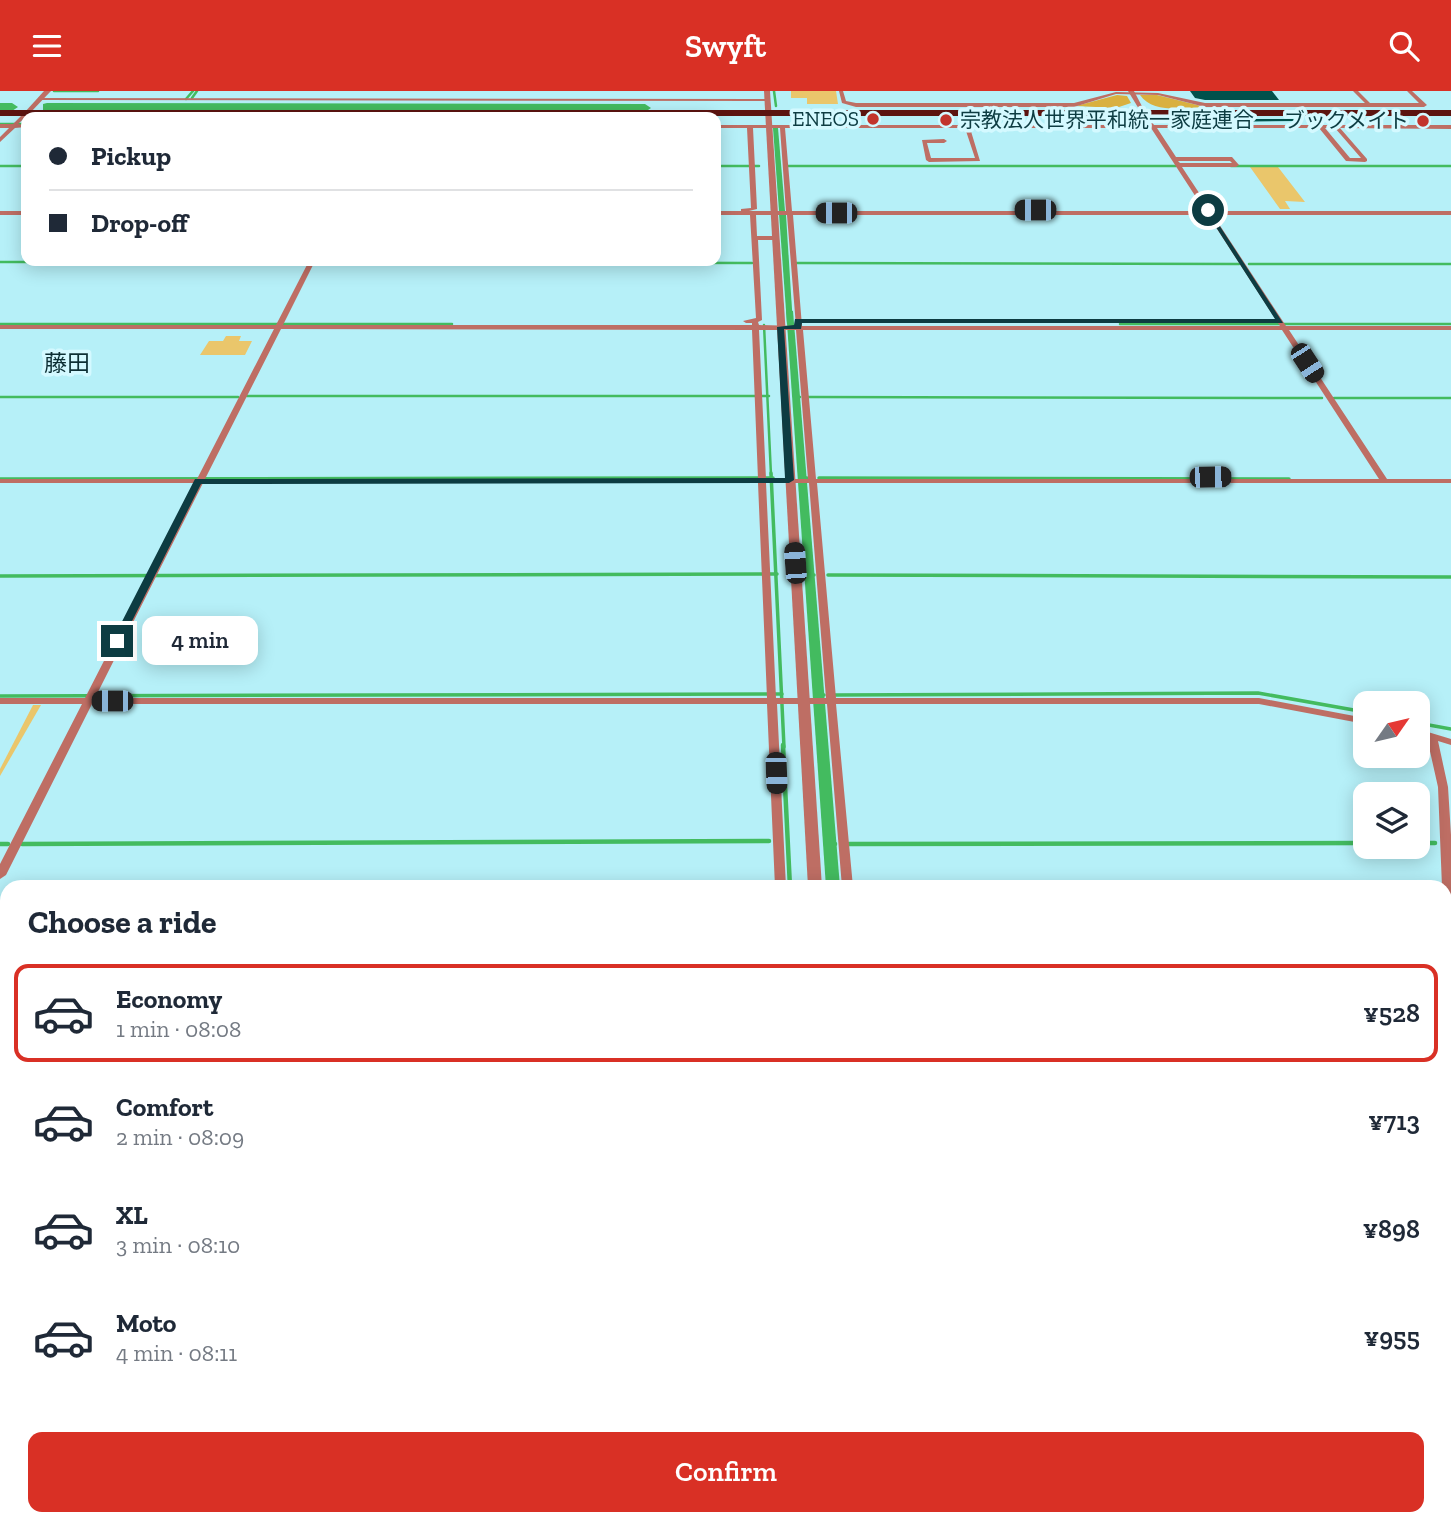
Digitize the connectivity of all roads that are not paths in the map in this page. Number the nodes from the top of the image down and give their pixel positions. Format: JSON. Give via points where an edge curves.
{"nodes":[{"id":1,"x":48,"y":91,"type":"edge"},
{"id":2,"x":195,"y":91,"type":"edge"},
{"id":3,"x":341,"y":91,"type":"edge"},
{"id":4,"x":767,"y":91,"type":"edge"},
{"id":5,"x":841,"y":91,"type":"edge"},
{"id":6,"x":1355,"y":91,"type":"edge"},
{"id":7,"x":1409,"y":91,"type":"edge"},
{"id":8,"x":1132,"y":92,"type":"edge"},
{"id":9,"x":39,"y":99,"type":"junction"},
{"id":10,"x":189,"y":99,"type":"junction"},
{"id":11,"x":335,"y":100,"type":"junction"},
{"id":12,"x":480,"y":100,"type":"junction"},
{"id":13,"x":1369,"y":105,"type":"junction"},
{"id":14,"x":350,"y":106,"type":"junction"},
{"id":15,"x":609,"y":106,"type":"junction"},
{"id":16,"x":485,"y":108,"type":"junction"},
{"id":17,"x":768,"y":108,"type":"junction"},
{"id":18,"x":0,"y":111,"type":"edge"},
{"id":19,"x":27,"y":111,"type":"junction"},
{"id":20,"x":1143,"y":111,"type":"junction"},
{"id":21,"x":1451,"y":111,"type":"edge"},
{"id":22,"x":208,"y":112,"type":"edge"},
{"id":23,"x":383,"y":112,"type":"edge"},
{"id":24,"x":407,"y":112,"type":"edge"},
{"id":25,"x":464,"y":112,"type":"edge"},
{"id":26,"x":1001,"y":113,"type":"junction"},
{"id":27,"x":1038,"y":113,"type":"junction"},
{"id":28,"x":1324,"y":113,"type":"junction"},
{"id":29,"x":21,"y":118,"type":"edge"},
{"id":30,"x":16,"y":124,"type":"junction"},
{"id":31,"x":21,"y":125,"type":"edge"},
{"id":32,"x":1045,"y":125,"type":"junction"},
{"id":33,"x":0,"y":126,"type":"edge"},
{"id":34,"x":768,"y":126,"type":"junction"},
{"id":35,"x":782,"y":126,"type":"junction"},
{"id":36,"x":940,"y":126,"type":"junction"},
{"id":37,"x":1006,"y":126,"type":"junction"},
{"id":38,"x":1154,"y":126,"type":"junction"},
{"id":39,"x":1320,"y":126,"type":"junction"},
{"id":40,"x":1336,"y":126,"type":"junction"},
{"id":41,"x":721,"y":127,"type":"edge"},
{"id":42,"x":750,"y":127,"type":"junction"},
{"id":43,"x":967,"y":127,"type":"junction"},
{"id":44,"x":1451,"y":127,"type":"edge"},
{"id":45,"x":0,"y":140,"type":"edge"},
{"id":46,"x":944,"y":141,"type":"junction"},
{"id":47,"x":949,"y":160,"type":"junction"},
{"id":48,"x":1177,"y":162,"type":"junction"},
{"id":49,"x":1209,"y":211,"type":"junction"},
{"id":50,"x":1451,"y":211,"type":"edge"},
{"id":51,"x":0,"y":212,"type":"edge"},
{"id":52,"x":21,"y":212,"type":"edge"},
{"id":53,"x":721,"y":212,"type":"edge"},
{"id":54,"x":767,"y":212,"type":"junction"},
{"id":55,"x":763,"y":238,"type":"junction"},
{"id":56,"x":309,"y":266,"type":"edge"},
{"id":57,"x":0,"y":321,"type":"edge"},
{"id":58,"x":1451,"y":321,"type":"edge"},
{"id":59,"x":280,"y":324,"type":"junction"},
{"id":60,"x":1282,"y":324,"type":"junction"},
{"id":61,"x":777,"y":325,"type":"junction"},
{"id":62,"x":0,"y":327,"type":"edge"},
{"id":63,"x":1451,"y":328,"type":"edge"},
{"id":64,"x":199,"y":479,"type":"junction"},
{"id":65,"x":785,"y":479,"type":"junction"},
{"id":66,"x":1383,"y":479,"type":"junction"},
{"id":67,"x":0,"y":481,"type":"edge"},
{"id":68,"x":1451,"y":481,"type":"edge"},
{"id":69,"x":91,"y":697,"type":"junction"},
{"id":70,"x":773,"y":697,"type":"junction"},
{"id":71,"x":808,"y":700,"type":"junction"},
{"id":72,"x":0,"y":701,"type":"edge"},
{"id":73,"x":828,"y":701,"type":"junction"},
{"id":74,"x":1353,"y":719,"type":"edge"},
{"id":75,"x":1432,"y":736,"type":"joint"},
{"id":76,"x":1448,"y":742,"type":"edge"},
{"id":77,"x":0,"y":875,"type":"edge"},
{"id":78,"x":780,"y":880,"type":"edge"},
{"id":79,"x":815,"y":880,"type":"edge"},
{"id":80,"x":845,"y":880,"type":"edge"},
{"id":81,"x":1447,"y":880,"type":"edge"}],
"edges":[{"from":1,"to":9,"type":"street"},
{"from":2,"to":10,"type":"street"},
{"from":3,"to":11,"type":"street"},
{"from":4,"to":17,"type":"street"},
{"from":5,"to":8,"type":"street","via":[[844,102],[856,105],[1074,105]]},
{"from":6,"to":13,"type":"street"},
{"from":7,"to":13,"type":"street","via":[[1424,105]]},
{"from":8,"to":13,"type":"street","via":[[1205,105]]},
{"from":8,"to":20,"type":"street"},
{"from":9,"to":10,"type":"street"},
{"from":9,"to":19,"type":"street"},
{"from":10,"to":11,"type":"street"},
{"from":11,"to":14,"type":"street"},
{"from":12,"to":14,"type":"street"},
{"from":12,"to":15,"type":"street"},
{"from":12,"to":16,"type":"street","via":[[478,104],[486,104]]},
{"from":14,"to":19,"type":"highway"},
{"from":14,"to":23,"type":"highway"},
{"from":15,"to":16,"type":"highway"},
{"from":15,"to":17,"type":"highway"},
{"from":16,"to":24,"type":"highway"},
{"from":17,"to":20,"type":"highway"},
{"from":17,"to":25,"type":"highway"},
{"from":17,"to":26,"type":"highway"},
{"from":17,"to":34,"type":"street"},
{"from":18,"to":19,"type":"highway"},
{"from":19,"to":22,"type":"highway"},
{"from":20,"to":21,"type":"highway"},
{"from":20,"to":27,"type":"highway"},
{"from":20,"to":28,"type":"highway"},
{"from":20,"to":38,"type":"street"},
{"from":21,"to":28,"type":"highway"},
{"from":26,"to":27,"type":"highway"},
{"from":26,"to":37,"type":"street"},
{"from":27,"to":32,"type":"street"},
{"from":28,"to":40,"type":"street"},
{"from":29,"to":30,"type":"street"},
{"from":30,"to":31,"type":"street"},
{"from":30,"to":33,"type":"street"},
{"from":30,"to":45,"type":"street"},
{"from":32,"to":37,"type":"street"},
{"from":32,"to":38,"type":"street"},
{"from":34,"to":35,"type":"street"},
{"from":34,"to":42,"type":"street"},
{"from":34,"to":54,"type":"street"},
{"from":35,"to":36,"type":"street"},
{"from":35,"to":54,"type":"street"},
{"from":36,"to":43,"type":"street"},
{"from":36,"to":46,"type":"street"},
{"from":37,"to":43,"type":"street"},
{"from":38,"to":39,"type":"street"},
{"from":38,"to":48,"type":"street"},
{"from":39,"to":40,"type":"street"},
{"from":39,"to":40,"type":"street","via":[[1348,160],[1365,160]]},
{"from":40,"to":44,"type":"street"},
{"from":41,"to":42,"type":"street"},
{"from":42,"to":54,"type":"street","via":[[753,166]]},
{"from":43,"to":47,"type":"street","via":[[978,160]]},
{"from":46,"to":47,"type":"street"},
{"from":46,"to":47,"type":"street","via":[[925,141],[929,160]]},
{"from":48,"to":48,"type":"street","via":[[1232,159],[1236,165]]},
{"from":48,"to":49,"type":"street"},
{"from":49,"to":50,"type":"street"},
{"from":49,"to":54,"type":"street"},
{"from":49,"to":60,"type":"street"},
{"from":51,"to":52,"type":"street"},
{"from":53,"to":54,"type":"street"},
{"from":54,"to":55,"type":"street"},
{"from":54,"to":55,"type":"street"},
{"from":54,"to":61,"type":"street"},
{"from":55,"to":61,"type":"street"},
{"from":55,"to":61,"type":"street","via":[[759,320]]},
{"from":56,"to":59,"type":"street"},
{"from":57,"to":59,"type":"street"},
{"from":58,"to":60,"type":"street"},
{"from":59,"to":61,"type":"street"},
{"from":59,"to":62,"type":"street"},
{"from":59,"to":64,"type":"street"},
{"from":60,"to":61,"type":"street"},
{"from":60,"to":63,"type":"street"},
{"from":60,"to":66,"type":"street"},
{"from":61,"to":65,"type":"street"},
{"from":61,"to":65,"type":"street"},
{"from":61,"to":65,"type":"street","via":[[760,396]]},
{"from":64,"to":65,"type":"street"},
{"from":64,"to":67,"type":"street"},
{"from":64,"to":69,"type":"street"},
{"from":65,"to":66,"type":"street"},
{"from":65,"to":70,"type":"street","via":[[768,575]]},
{"from":65,"to":71,"type":"street"},
{"from":65,"to":73,"type":"street"},
{"from":66,"to":68,"type":"street"},
{"from":69,"to":70,"type":"street"},
{"from":69,"to":72,"type":"street"},
{"from":69,"to":77,"type":"street"},
{"from":70,"to":71,"type":"street"},
{"from":70,"to":78,"type":"street"},
{"from":71,"to":73,"type":"street"},
{"from":71,"to":79,"type":"street"},
{"from":73,"to":74,"type":"street","via":[[1259,701]]},
{"from":73,"to":80,"type":"street"},
{"from":75,"to":76,"type":"street"},
{"from":75,"to":81,"type":"street","via":[[1443,787]]}]}
